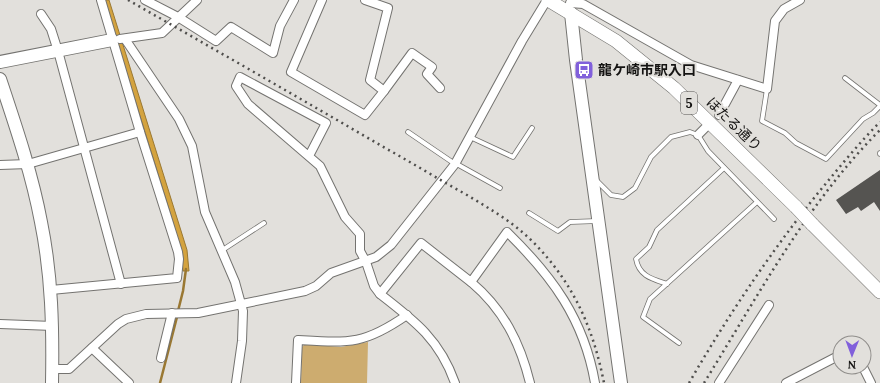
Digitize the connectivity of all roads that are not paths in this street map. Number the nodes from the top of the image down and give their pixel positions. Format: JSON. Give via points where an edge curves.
{"nodes":[{"id":1,"x":101,"y":0,"type":"edge"},
{"id":2,"x":145,"y":0,"type":"edge"},
{"id":3,"x":197,"y":0,"type":"edge"},
{"id":4,"x":294,"y":0,"type":"edge"},
{"id":5,"x":322,"y":0,"type":"edge"},
{"id":6,"x":365,"y":0,"type":"edge"},
{"id":7,"x":548,"y":0,"type":"edge"},
{"id":8,"x":800,"y":0,"type":"edge"},
{"id":9,"x":570,"y":6,"type":"edge"},
{"id":10,"x":41,"y":14,"type":"dead end"},
{"id":11,"x":178,"y":17,"type":"junction"},
{"id":12,"x":117,"y":40,"type":"junction"},
{"id":13,"x":58,"y":51,"type":"junction"},
{"id":14,"x":0,"y":62,"type":"edge"},
{"id":15,"x":845,"y":78,"type":"dead end"},
{"id":16,"x":0,"y":79,"type":"edge"},
{"id":17,"x":738,"y":80,"type":"junction"},
{"id":18,"x":440,"y":88,"type":"dead end"},
{"id":19,"x":767,"y":89,"type":"junction"},
{"id":20,"x":384,"y":91,"type":"junction"},
{"id":21,"x":880,"y":105,"type":"edge"},
{"id":22,"x":719,"y":115,"type":"dead end"},
{"id":23,"x":532,"y":128,"type":"dead end"},
{"id":24,"x":706,"y":128,"type":"dead end"},
{"id":25,"x":140,"y":132,"type":"junction"},
{"id":26,"x":408,"y":132,"type":"dead end"},
{"id":27,"x":698,"y":135,"type":"junction"},
{"id":28,"x":470,"y":137,"type":"junction"},
{"id":29,"x":85,"y":148,"type":"junction"},
{"id":30,"x":309,"y":156,"type":"junction"},
{"id":31,"x":455,"y":163,"type":"junction"},
{"id":32,"x":28,"y":164,"type":"junction"},
{"id":33,"x":0,"y":165,"type":"edge"},
{"id":34,"x":724,"y":168,"type":"junction"},
{"id":35,"x":593,"y":177,"type":"junction"},
{"id":36,"x":500,"y":188,"type":"dead end"},
{"id":37,"x":757,"y":202,"type":"junction"},
{"id":38,"x":529,"y":213,"type":"dead end"},
{"id":39,"x":774,"y":219,"type":"dead end"},
{"id":40,"x":600,"y":221,"type":"junction"},
{"id":41,"x":264,"y":223,"type":"dead end"},
{"id":42,"x":221,"y":251,"type":"junction"},
{"id":43,"x":366,"y":262,"type":"junction"},
{"id":44,"x":471,"y":282,"type":"junction"},
{"id":45,"x":121,"y":284,"type":"junction"},
{"id":46,"x":667,"y":284,"type":"junction"},
{"id":47,"x":51,"y":290,"type":"junction"},
{"id":48,"x":880,"y":292,"type":"edge"},
{"id":49,"x":380,"y":294,"type":"junction"},
{"id":50,"x":241,"y":303,"type":"junction"},
{"id":51,"x":769,"y":305,"type":"dead end"},
{"id":52,"x":172,"y":313,"type":"junction"},
{"id":53,"x":407,"y":315,"type":"junction"},
{"id":54,"x":0,"y":324,"type":"edge"},
{"id":55,"x":53,"y":326,"type":"junction"},
{"id":56,"x":679,"y":343,"type":"dead end"},
{"id":57,"x":92,"y":348,"type":"junction"},
{"id":58,"x":161,"y":358,"type":"dead end"},
{"id":59,"x":832,"y":359,"type":"edge"},
{"id":60,"x":52,"y":369,"type":"junction"},
{"id":61,"x":52,"y":383,"type":"edge"},
{"id":62,"x":129,"y":383,"type":"edge"},
{"id":63,"x":236,"y":383,"type":"edge"},
{"id":64,"x":296,"y":383,"type":"edge"},
{"id":65,"x":455,"y":383,"type":"edge"},
{"id":66,"x":530,"y":383,"type":"edge"},
{"id":67,"x":595,"y":383,"type":"edge"},
{"id":68,"x":621,"y":383,"type":"edge"},
{"id":69,"x":719,"y":383,"type":"edge"},
{"id":70,"x":786,"y":383,"type":"edge"}],
"edges":[{"from":1,"to":12,"type":"street"},
{"from":2,"to":11,"type":"street"},
{"from":3,"to":11,"type":"street"},
{"from":4,"to":11,"type":"street","via":[[280,26],[273,53],[231,27],[216,41]]},
{"from":5,"to":20,"type":"street","via":[[291,72],[365,115]]},
{"from":6,"to":20,"type":"street","via":[[388,8],[370,80]]},
{"from":7,"to":9,"type":"main road","name":"ほたる通り","number":"5"},
{"from":7,"to":28,"type":"street","via":[[522,41]]},
{"from":8,"to":19,"type":"street","via":[[784,9],[775,21]]},
{"from":9,"to":17,"type":"street","via":[[583,4],[690,65]]},
{"from":9,"to":35,"type":"street"},
{"from":9,"to":48,"type":"main road","name":"ほたる通り","number":"5","bridge":true,"via":[[674,88]]},
{"from":10,"to":13,"type":"street","via":[[51,29]]},
{"from":11,"to":12,"type":"street","via":[[162,33]]},
{"from":12,"to":13,"type":"street"},
{"from":12,"to":25,"type":"street"},
{"from":12,"to":42,"type":"street","via":[[185,129],[197,168],[204,212]]},
{"from":13,"to":14,"type":"street"},
{"from":13,"to":29,"type":"street"},
{"from":15,"to":21,"type":"lane"},
{"from":16,"to":32,"type":"street"},
{"from":17,"to":19,"type":"street"},
{"from":17,"to":22,"type":"street"},
{"from":18,"to":20,"type":"street","via":[[427,74],[432,66],[412,53]]},
{"from":19,"to":21,"type":"lane","via":[[762,121],[826,159],[863,119]]},
{"from":23,"to":28,"type":"lane","via":[[513,157]]},
{"from":24,"to":27,"type":"street"},
{"from":25,"to":29,"type":"street"},
{"from":25,"to":45,"type":"street","via":[[180,259],[177,278]]},
{"from":26,"to":31,"type":"lane"},
{"from":27,"to":34,"type":"lane","via":[[708,151]]},
{"from":27,"to":35,"type":"lane","via":[[690,132],[671,137],[651,157],[635,188],[623,197],[611,195]]},
{"from":28,"to":31,"type":"street"},
{"from":29,"to":32,"type":"street"},
{"from":29,"to":45,"type":"street"},
{"from":30,"to":30,"type":"street","via":[[248,104],[236,86],[240,77],[326,122]]},
{"from":30,"to":43,"type":"street","via":[[320,166],[345,217],[360,234],[360,251]]},
{"from":31,"to":36,"type":"lane"},
{"from":31,"to":43,"type":"street","via":[[391,245]]},
{"from":32,"to":33,"type":"street"},
{"from":32,"to":47,"type":"street","via":[[42,223]]},
{"from":34,"to":37,"type":"lane"},
{"from":34,"to":46,"type":"lane","via":[[657,230],[649,246],[636,259],[638,267],[646,276]]},
{"from":35,"to":40,"type":"street"},
{"from":37,"to":39,"type":"lane"},
{"from":37,"to":46,"type":"lane"},
{"from":38,"to":40,"type":"lane","via":[[558,231],[570,222]]},
{"from":40,"to":68,"type":"street"},
{"from":41,"to":42,"type":"lane"},
{"from":42,"to":50,"type":"street"},
{"from":43,"to":49,"type":"street","via":[[374,286]]},
{"from":43,"to":50,"type":"street","via":[[331,273],[316,286],[305,291]]},
{"from":44,"to":49,"type":"street","via":[[421,243]]},
{"from":44,"to":66,"type":"street","via":[[489,297],[509,326],[524,360]]},
{"from":44,"to":67,"type":"street","via":[[507,232],[542,267],[562,295],[585,343]]},
{"from":45,"to":47,"type":"street"},
{"from":46,"to":56,"type":"lane","via":[[650,299],[643,317]]},
{"from":47,"to":55,"type":"street"},
{"from":49,"to":53,"type":"street"},
{"from":50,"to":52,"type":"street","via":[[198,313]]},
{"from":50,"to":63,"type":"street","via":[[242,341]]},
{"from":51,"to":69,"type":"street"},
{"from":52,"to":57,"type":"street","via":[[146,314],[126,319]]},
{"from":52,"to":58,"type":"street"},
{"from":53,"to":64,"type":"street","via":[[376,334],[358,340],[298,340]]},
{"from":53,"to":65,"type":"street","via":[[439,348]]},
{"from":54,"to":55,"type":"street"},
{"from":55,"to":60,"type":"street"},
{"from":57,"to":60,"type":"street","via":[[69,369]]},
{"from":57,"to":62,"type":"street"},
{"from":59,"to":70,"type":"street"},
{"from":60,"to":61,"type":"street"}]}
